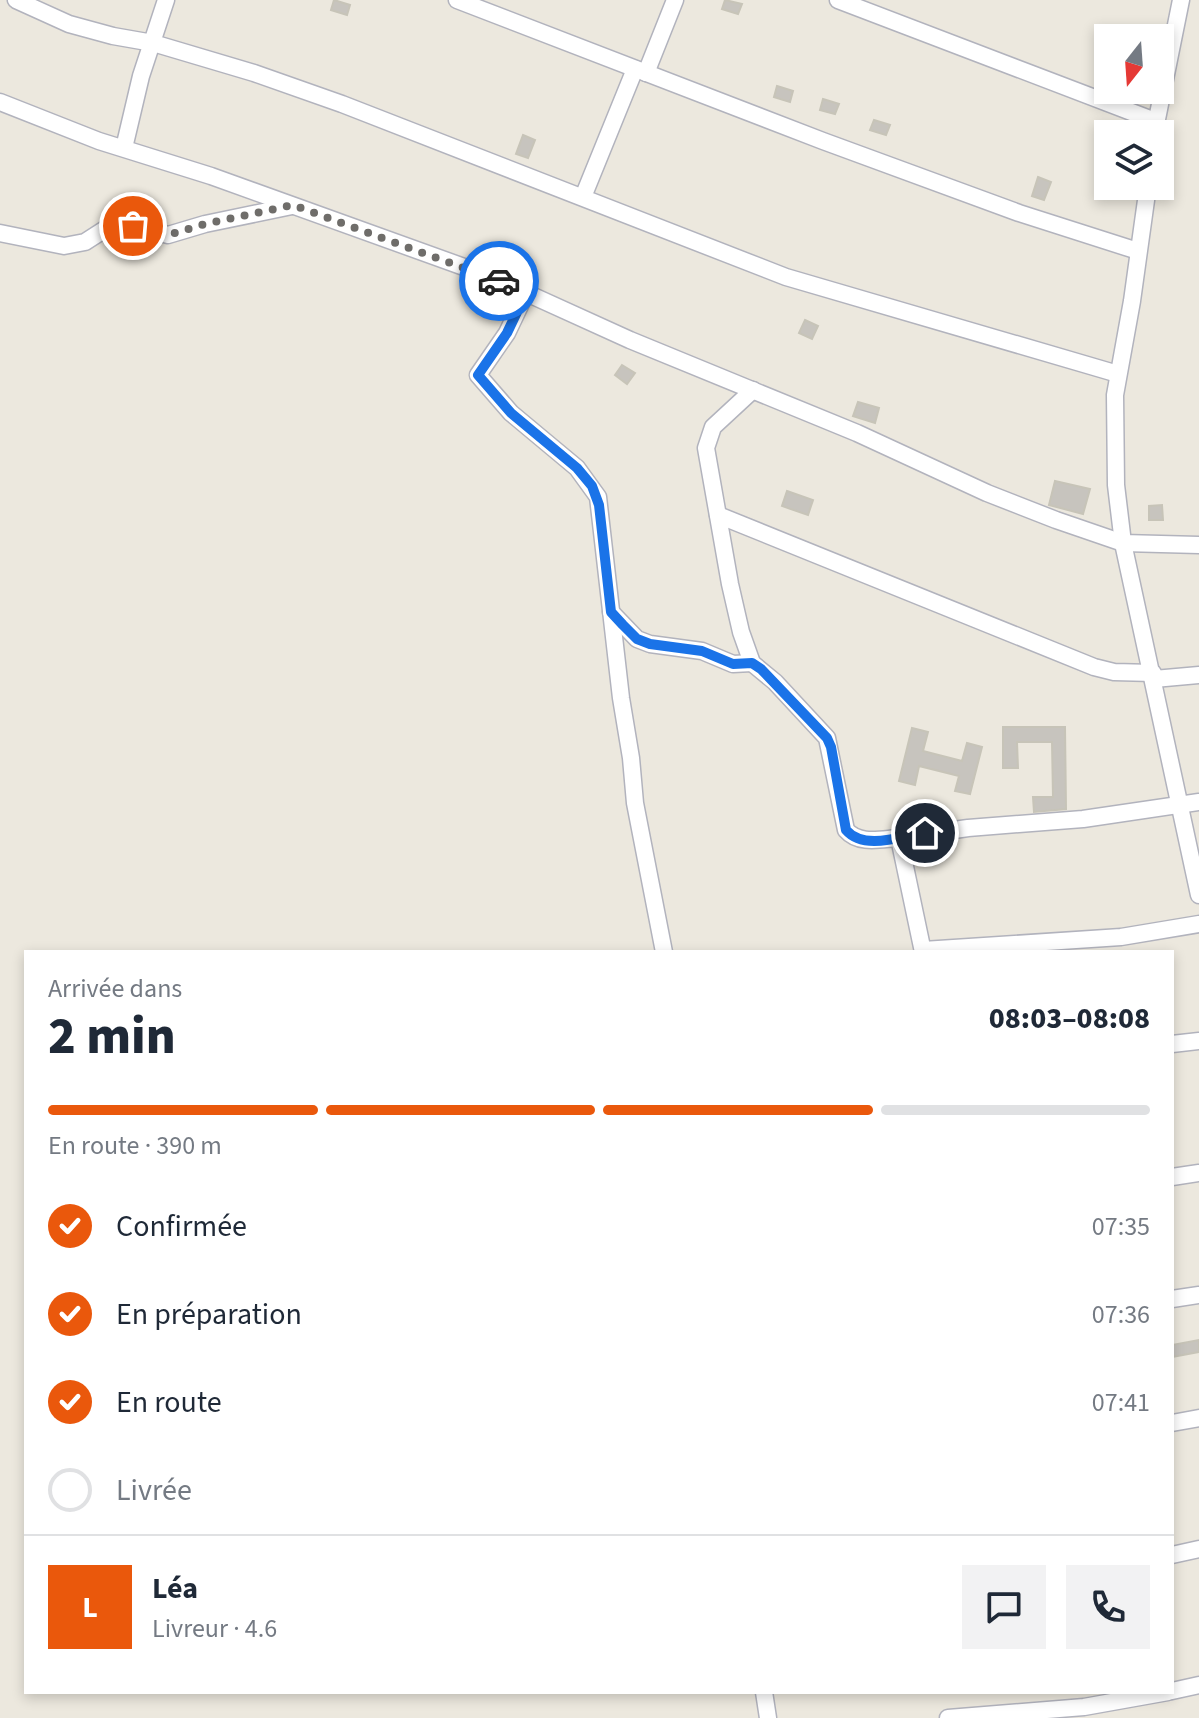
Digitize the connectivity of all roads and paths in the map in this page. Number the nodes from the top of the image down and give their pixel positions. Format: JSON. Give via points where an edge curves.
{"nodes":[{"id":1,"x":16,"y":0,"type":"edge"},
{"id":2,"x":166,"y":0,"type":"edge"},
{"id":3,"x":457,"y":0,"type":"edge"},
{"id":4,"x":675,"y":0,"type":"edge"},
{"id":5,"x":838,"y":0,"type":"edge"},
{"id":6,"x":1178,"y":1,"type":"edge"},
{"id":7,"x":153,"y":43,"type":"junction"},
{"id":8,"x":641,"y":71,"type":"junction"},
{"id":9,"x":0,"y":102,"type":"edge"},
{"id":10,"x":1134,"y":120,"type":"edge"},
{"id":11,"x":1156,"y":120,"type":"edge"},
{"id":12,"x":124,"y":148,"type":"junction"},
{"id":13,"x":583,"y":197,"type":"junction"},
{"id":14,"x":1146,"y":200,"type":"edge"},
{"id":15,"x":293,"y":205,"type":"junction"},
{"id":16,"x":0,"y":233,"type":"edge"},
{"id":17,"x":1138,"y":251,"type":"junction"},
{"id":18,"x":526,"y":293,"type":"junction"},
{"id":19,"x":1118,"y":374,"type":"junction"},
{"id":20,"x":753,"y":390,"type":"junction"},
{"id":21,"x":718,"y":515,"type":"junction"},
{"id":22,"x":1123,"y":543,"type":"junction"},
{"id":23,"x":1199,"y":545,"type":"edge"},
{"id":24,"x":611,"y":612,"type":"junction"},
{"id":25,"x":637,"y":639,"type":"junction"},
{"id":26,"x":615,"y":643,"type":"junction"},
{"id":27,"x":752,"y":663,"type":"junction"},
{"id":28,"x":1199,"y":675,"type":"edge"},
{"id":29,"x":1154,"y":676,"type":"junction"},
{"id":30,"x":1199,"y":802,"type":"edge"},
{"id":31,"x":1181,"y":804,"type":"junction"},
{"id":32,"x":899,"y":838,"type":"junction"},
{"id":33,"x":1199,"y":895,"type":"edge"},
{"id":34,"x":1199,"y":924,"type":"edge"},
{"id":35,"x":664,"y":950,"type":"edge"},
{"id":36,"x":923,"y":950,"type":"edge"},
{"id":37,"x":937,"y":950,"type":"edge"},
{"id":38,"x":1199,"y":1041,"type":"edge"},
{"id":39,"x":1174,"y":1044,"type":"edge"},
{"id":40,"x":1199,"y":1173,"type":"edge"},
{"id":41,"x":1174,"y":1177,"type":"edge"},
{"id":42,"x":1199,"y":1295,"type":"edge"},
{"id":43,"x":1174,"y":1299,"type":"edge"},
{"id":44,"x":1199,"y":1418,"type":"edge"},
{"id":45,"x":1174,"y":1423,"type":"edge"},
{"id":46,"x":1199,"y":1549,"type":"edge"},
{"id":47,"x":1174,"y":1555,"type":"edge"},
{"id":48,"x":1199,"y":1685,"type":"edge"},
{"id":49,"x":1174,"y":1691,"type":"edge"},
{"id":50,"x":764,"y":1694,"type":"edge"},
{"id":51,"x":1158,"y":1694,"type":"edge"},
{"id":52,"x":1084,"y":1706,"type":"edge"},
{"id":53,"x":768,"y":1718,"type":"edge"},
{"id":54,"x":948,"y":1718,"type":"edge"}],
"edges":[{"from":1,"to":7,"type":"street","via":[[69,24]]},
{"from":2,"to":7,"type":"street"},
{"from":3,"to":8,"type":"street"},
{"from":4,"to":8,"type":"street"},
{"from":5,"to":10,"type":"street"},
{"from":6,"to":11,"type":"street"},
{"from":7,"to":12,"type":"street"},
{"from":7,"to":13,"type":"street","via":[[342,104]]},
{"from":8,"to":13,"type":"street"},
{"from":8,"to":17,"type":"street","via":[[1019,213]]},
{"from":9,"to":12,"type":"street"},
{"from":12,"to":15,"type":"street"},
{"from":13,"to":19,"type":"street","via":[[786,277]]},
{"from":14,"to":17,"type":"street"},
{"from":15,"to":16,"type":"street","via":[[168,235],[113,224],[85,242],[64,246]]},
{"from":15,"to":18,"type":"street"},
{"from":17,"to":19,"type":"street"},
{"from":18,"to":20,"type":"street"},
{"from":18,"to":24,"type":"street","via":[[478,375],[511,413],[592,486],[599,505]]},
{"from":19,"to":22,"type":"street","via":[[1114,436]]},
{"from":20,"to":21,"type":"street","via":[[718,421],[708,440],[706,457]]},
{"from":20,"to":22,"type":"street","via":[[1021,507]]},
{"from":21,"to":27,"type":"street"},
{"from":21,"to":29,"type":"street","via":[[1094,667]]},
{"from":22,"to":23,"type":"street"},
{"from":22,"to":29,"type":"street"},
{"from":24,"to":25,"type":"street"},
{"from":24,"to":26,"type":"street"},
{"from":25,"to":26,"type":"street"},
{"from":25,"to":27,"type":"street","via":[[702,651],[733,664]]},
{"from":26,"to":35,"type":"street","via":[[635,803]]},
{"from":27,"to":32,"type":"street","via":[[827,738],[846,830],[864,840]]},
{"from":28,"to":29,"type":"street"},
{"from":29,"to":31,"type":"street"},
{"from":30,"to":31,"type":"street"},
{"from":31,"to":32,"type":"street"},
{"from":31,"to":33,"type":"street"},
{"from":32,"to":36,"type":"street"},
{"from":34,"to":37,"type":"street","via":[[1121,937]]},
{"from":38,"to":39,"type":"street"},
{"from":40,"to":41,"type":"street"},
{"from":42,"to":43,"type":"street"},
{"from":44,"to":45,"type":"street"},
{"from":46,"to":47,"type":"street"},
{"from":48,"to":49,"type":"street"},
{"from":50,"to":53,"type":"street"},
{"from":51,"to":52,"type":"street"},
{"from":52,"to":54,"type":"street"}]}
